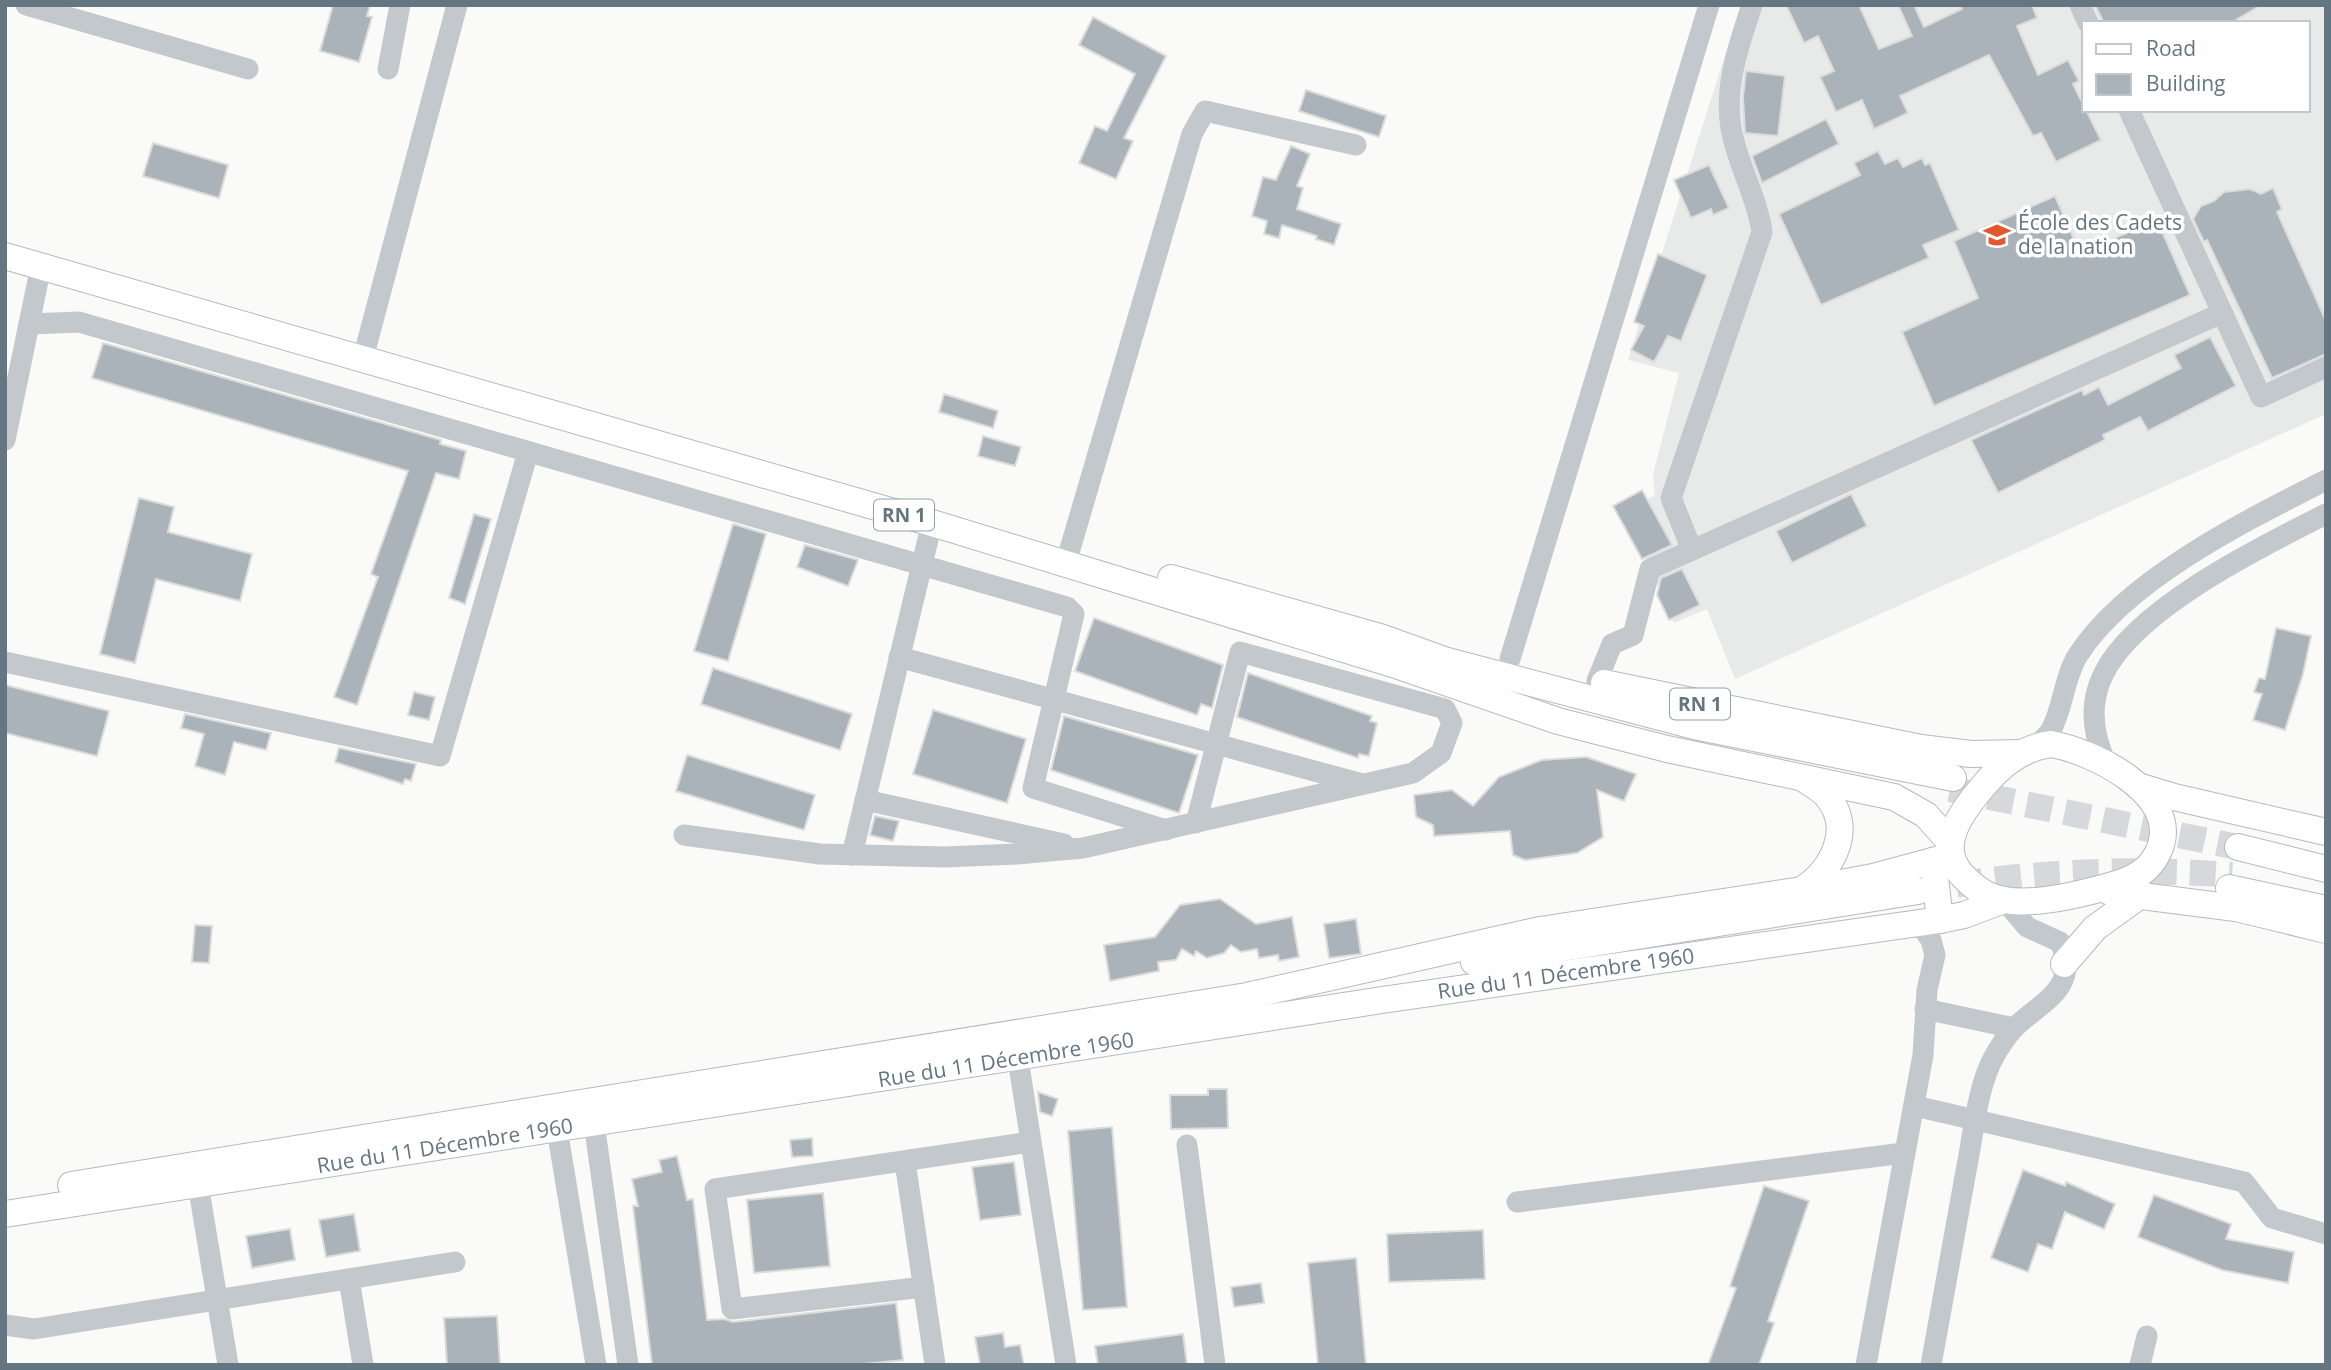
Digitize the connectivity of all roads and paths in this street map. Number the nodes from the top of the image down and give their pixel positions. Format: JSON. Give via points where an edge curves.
{"nodes":[{"id":1,"x":26,"y":5,"type":"edge"},
{"id":2,"x":400,"y":5,"type":"edge"},
{"id":3,"x":457,"y":5,"type":"edge"},
{"id":4,"x":1709,"y":5,"type":"edge"},
{"id":5,"x":1752,"y":5,"type":"edge"},
{"id":6,"x":2080,"y":5,"type":"edge"},
{"id":7,"x":2087,"y":21,"type":"edge"},
{"id":8,"x":248,"y":69,"type":"dead end"},
{"id":9,"x":388,"y":69,"type":"dead end"},
{"id":10,"x":2130,"y":112,"type":"edge"},
{"id":11,"x":1356,"y":145,"type":"dead end"},
{"id":12,"x":5,"y":243,"type":"edge"},
{"id":13,"x":5,"y":256,"type":"edge"},
{"id":14,"x":41,"y":267,"type":"junction"},
{"id":15,"x":2222,"y":313,"type":"junction"},
{"id":16,"x":29,"y":324,"type":"junction"},
{"id":17,"x":366,"y":346,"type":"junction"},
{"id":18,"x":2326,"y":366,"type":"edge"},
{"id":19,"x":5,"y":440,"type":"edge"},
{"id":20,"x":528,"y":452,"type":"junction"},
{"id":21,"x":2326,"y":480,"type":"edge"},
{"id":22,"x":2326,"y":514,"type":"edge"},
{"id":23,"x":932,"y":523,"type":"junction"},
{"id":24,"x":1070,"y":549,"type":"junction"},
{"id":25,"x":1692,"y":551,"type":"junction"},
{"id":26,"x":922,"y":566,"type":"junction"},
{"id":27,"x":1380,"y":638,"type":"junction"},
{"id":28,"x":899,"y":657,"type":"junction"},
{"id":29,"x":1510,"y":659,"type":"junction"},
{"id":30,"x":5,"y":662,"type":"edge"},
{"id":31,"x":1393,"y":664,"type":"junction"},
{"id":32,"x":1597,"y":681,"type":"junction"},
{"id":33,"x":1054,"y":699,"type":"junction"},
{"id":34,"x":1216,"y":744,"type":"junction"},
{"id":35,"x":2029,"y":749,"type":"junction"},
{"id":36,"x":2108,"y":767,"type":"junction"},
{"id":37,"x":1800,"y":776,"type":"junction"},
{"id":38,"x":1364,"y":784,"type":"junction"},
{"id":39,"x":2136,"y":785,"type":"junction"},
{"id":40,"x":865,"y":800,"type":"junction"},
{"id":41,"x":1196,"y":823,"type":"junction"},
{"id":42,"x":1166,"y":830,"type":"junction"},
{"id":43,"x":2326,"y":832,"type":"edge"},
{"id":44,"x":684,"y":835,"type":"dead end"},
{"id":45,"x":1083,"y":848,"type":"junction"},
{"id":46,"x":1945,"y":853,"type":"junction"},
{"id":47,"x":2326,"y":853,"type":"edge"},
{"id":48,"x":852,"y":855,"type":"junction"},
{"id":49,"x":2326,"y":869,"type":"edge"},
{"id":50,"x":1802,"y":890,"type":"junction"},
{"id":51,"x":2094,"y":891,"type":"junction"},
{"id":52,"x":2142,"y":894,"type":"junction"},
{"id":53,"x":2326,"y":896,"type":"edge"},
{"id":54,"x":2004,"y":900,"type":"junction"},
{"id":55,"x":2326,"y":909,"type":"edge"},
{"id":56,"x":1924,"y":910,"type":"junction"},
{"id":57,"x":2326,"y":930,"type":"edge"},
{"id":58,"x":2064,"y":964,"type":"junction"},
{"id":59,"x":1368,"y":969,"type":"junction"},
{"id":60,"x":1925,"y":1009,"type":"junction"},
{"id":61,"x":2014,"y":1027,"type":"junction"},
{"id":62,"x":1018,"y":1059,"type":"junction"},
{"id":63,"x":1915,"y":1106,"type":"junction"},
{"id":64,"x":1976,"y":1118,"type":"junction"},
{"id":65,"x":594,"y":1123,"type":"junction"},
{"id":66,"x":557,"y":1129,"type":"junction"},
{"id":67,"x":1030,"y":1142,"type":"junction"},
{"id":68,"x":1187,"y":1145,"type":"dead end"},
{"id":69,"x":1904,"y":1153,"type":"junction"},
{"id":70,"x":905,"y":1162,"type":"junction"},
{"id":71,"x":198,"y":1184,"type":"junction"},
{"id":72,"x":5,"y":1196,"type":"edge"},
{"id":73,"x":1517,"y":1202,"type":"dead end"},
{"id":74,"x":5,"y":1214,"type":"edge"},
{"id":75,"x":2326,"y":1234,"type":"edge"},
{"id":76,"x":455,"y":1262,"type":"dead end"},
{"id":77,"x":349,"y":1279,"type":"junction"},
{"id":78,"x":924,"y":1287,"type":"junction"},
{"id":79,"x":217,"y":1300,"type":"junction"},
{"id":80,"x":5,"y":1325,"type":"edge"},
{"id":81,"x":2147,"y":1336,"type":"dead end"},
{"id":82,"x":228,"y":1365,"type":"edge"},
{"id":83,"x":363,"y":1365,"type":"edge"},
{"id":84,"x":596,"y":1365,"type":"edge"},
{"id":85,"x":628,"y":1365,"type":"edge"},
{"id":86,"x":935,"y":1365,"type":"edge"},
{"id":87,"x":1066,"y":1365,"type":"edge"},
{"id":88,"x":1214,"y":1365,"type":"edge"},
{"id":89,"x":1866,"y":1365,"type":"edge"},
{"id":90,"x":1931,"y":1365,"type":"edge"},
{"id":91,"x":2140,"y":1365,"type":"edge"}],
"edges":[{"from":1,"to":8,"type":"street"},
{"from":2,"to":9,"type":"street"},
{"from":3,"to":17,"type":"street"},
{"from":4,"to":29,"type":"street"},
{"from":5,"to":25,"type":"street","via":[[1735,54],[1731,129],[1759,208],[1762,232],[1671,498]]},
{"from":6,"to":7,"type":"street"},
{"from":10,"to":15,"type":"street"},
{"from":11,"to":24,"type":"street","via":[[1205,111],[1192,134]]},
{"from":12,"to":17,"type":"main road","number":"RN 1"},
{"from":13,"to":14,"type":"main road","number":"RN 1"},
{"from":14,"to":16,"type":"street"},
{"from":14,"to":23,"type":"main road","number":"RN 1"},
{"from":15,"to":18,"type":"street","via":[[2262,397]]},
{"from":15,"to":25,"type":"street"},
{"from":16,"to":19,"type":"street"},
{"from":16,"to":20,"type":"street","via":[[79,322]]},
{"from":17,"to":24,"type":"main road","number":"RN 1"},
{"from":20,"to":26,"type":"street"},
{"from":20,"to":30,"type":"street","via":[[440,756]]},
{"from":21,"to":35,"type":"street","via":[[2183,560],[2112,617],[2078,655],[2051,730]]},
{"from":22,"to":36,"type":"street","via":[[2207,578],[2146,625],[2112,659],[2098,688],[2094,720]]},
{"from":23,"to":26,"type":"street"},
{"from":23,"to":31,"type":"main road","number":"RN 1"},
{"from":24,"to":27,"type":"main road","number":"RN 1"},
{"from":25,"to":32,"type":"street","via":[[1650,569],[1633,635],[1612,645]]},
{"from":26,"to":28,"type":"street"},
{"from":26,"to":33,"type":"street","via":[[1067,607],[1074,614]]},
{"from":27,"to":29,"type":"main road","number":"RN 1"},
{"from":27,"to":31,"type":"main road","via":[[1444,660],[1694,726],[1951,784],[1675,732],[1452,669]]},
{"from":28,"to":33,"type":"street"},
{"from":28,"to":40,"type":"street"},
{"from":29,"to":32,"type":"main road","number":"RN 1"},
{"from":31,"to":37,"type":"main road","number":"RN 1","via":[[1580,727]]},
{"from":32,"to":35,"type":"main road","number":"RN 1","via":[[1921,748],[1971,754]]},
{"from":33,"to":34,"type":"street"},
{"from":33,"to":42,"type":"street","via":[[1033,788]]},
{"from":34,"to":38,"type":"street"},
{"from":34,"to":38,"type":"street","via":[[1240,652],[1445,709],[1452,723],[1441,753],[1413,773]]},
{"from":34,"to":41,"type":"street"},
{"from":35,"to":36,"type":"main road","via":[[2052,744],[2071,747]]},
{"from":35,"to":46,"type":"main road","via":[[1991,777],[1967,805]]},
{"from":36,"to":39,"type":"main road"},
{"from":37,"to":46,"type":"main road","number":"RN 1","via":[[1894,797],[1926,815]]},
{"from":37,"to":50,"type":"main road","via":[[1826,794],[1839,836],[1831,864]]},
{"from":38,"to":41,"type":"street"},
{"from":39,"to":43,"type":"main road"},
{"from":39,"to":51,"type":"main road","via":[[2159,810],[2164,825],[2159,850],[2138,877]]},
{"from":40,"to":45,"type":"street"},
{"from":40,"to":48,"type":"street"},
{"from":41,"to":42,"type":"street"},
{"from":42,"to":45,"type":"street"},
{"from":44,"to":48,"type":"street"},
{"from":45,"to":48,"type":"street","via":[[945,857]]},
{"from":46,"to":50,"type":"main road","name":"Rue du 11 Décembre 1960","via":[[1873,877]]},
{"from":46,"to":54,"type":"main road","via":[[1970,883]]},
{"from":46,"to":56,"type":"main road"},
{"from":47,"to":49,"type":"main road","via":[[2238,840]]},
{"from":50,"to":59,"type":"main road","name":"Rue du 11 Décembre 1960","via":[[1539,930]]},
{"from":51,"to":52,"type":"main road"},
{"from":51,"to":54,"type":"main road"},
{"from":52,"to":57,"type":"main road","via":[[2236,908]]},
{"from":52,"to":58,"type":"main road","via":[[2095,928]]},
{"from":53,"to":55,"type":"main road","via":[[2231,882]]},
{"from":54,"to":56,"type":"main road","name":"Rue du 11 Décembre 1960","via":[[1964,915]]},
{"from":54,"to":58,"type":"street","via":[[2027,927],[2060,943]]},
{"from":56,"to":59,"type":"main road","via":[[1430,969]]},
{"from":56,"to":60,"type":"street","via":[[1935,955]]},
{"from":56,"to":62,"type":"main road","name":"Rue du 11 Décembre 1960"},
{"from":58,"to":61,"type":"street","via":[[2057,993]]},
{"from":59,"to":72,"type":"main road","name":"Rue du 11 Décembre 1960","via":[[1247,996]]},
{"from":60,"to":61,"type":"street"},
{"from":60,"to":63,"type":"street"},
{"from":61,"to":64,"type":"street","via":[[1989,1067]]},
{"from":62,"to":65,"type":"main road","name":"Rue du 11 Décembre 1960"},
{"from":62,"to":67,"type":"street"},
{"from":63,"to":64,"type":"street"},
{"from":63,"to":69,"type":"street"},
{"from":64,"to":75,"type":"street","via":[[2244,1182],[2272,1218]]},
{"from":64,"to":90,"type":"street"},
{"from":65,"to":66,"type":"main road","name":"Rue du 11 Décembre 1960"},
{"from":65,"to":85,"type":"street"},
{"from":66,"to":71,"type":"main road","name":"Rue du 11 Décembre 1960"},
{"from":66,"to":84,"type":"street"},
{"from":67,"to":70,"type":"street"},
{"from":67,"to":87,"type":"street"},
{"from":68,"to":88,"type":"street"},
{"from":69,"to":73,"type":"street"},
{"from":69,"to":89,"type":"street"},
{"from":70,"to":78,"type":"street"},
{"from":70,"to":78,"type":"street","via":[[716,1189],[732,1309]]},
{"from":71,"to":74,"type":"main road","name":"Rue du 11 Décembre 1960"},
{"from":71,"to":79,"type":"street"},
{"from":76,"to":77,"type":"street"},
{"from":77,"to":79,"type":"street"},
{"from":77,"to":83,"type":"street"},
{"from":78,"to":86,"type":"street"},
{"from":79,"to":80,"type":"street","via":[[34,1329]]},
{"from":79,"to":82,"type":"street"},
{"from":81,"to":91,"type":"street"}]}
